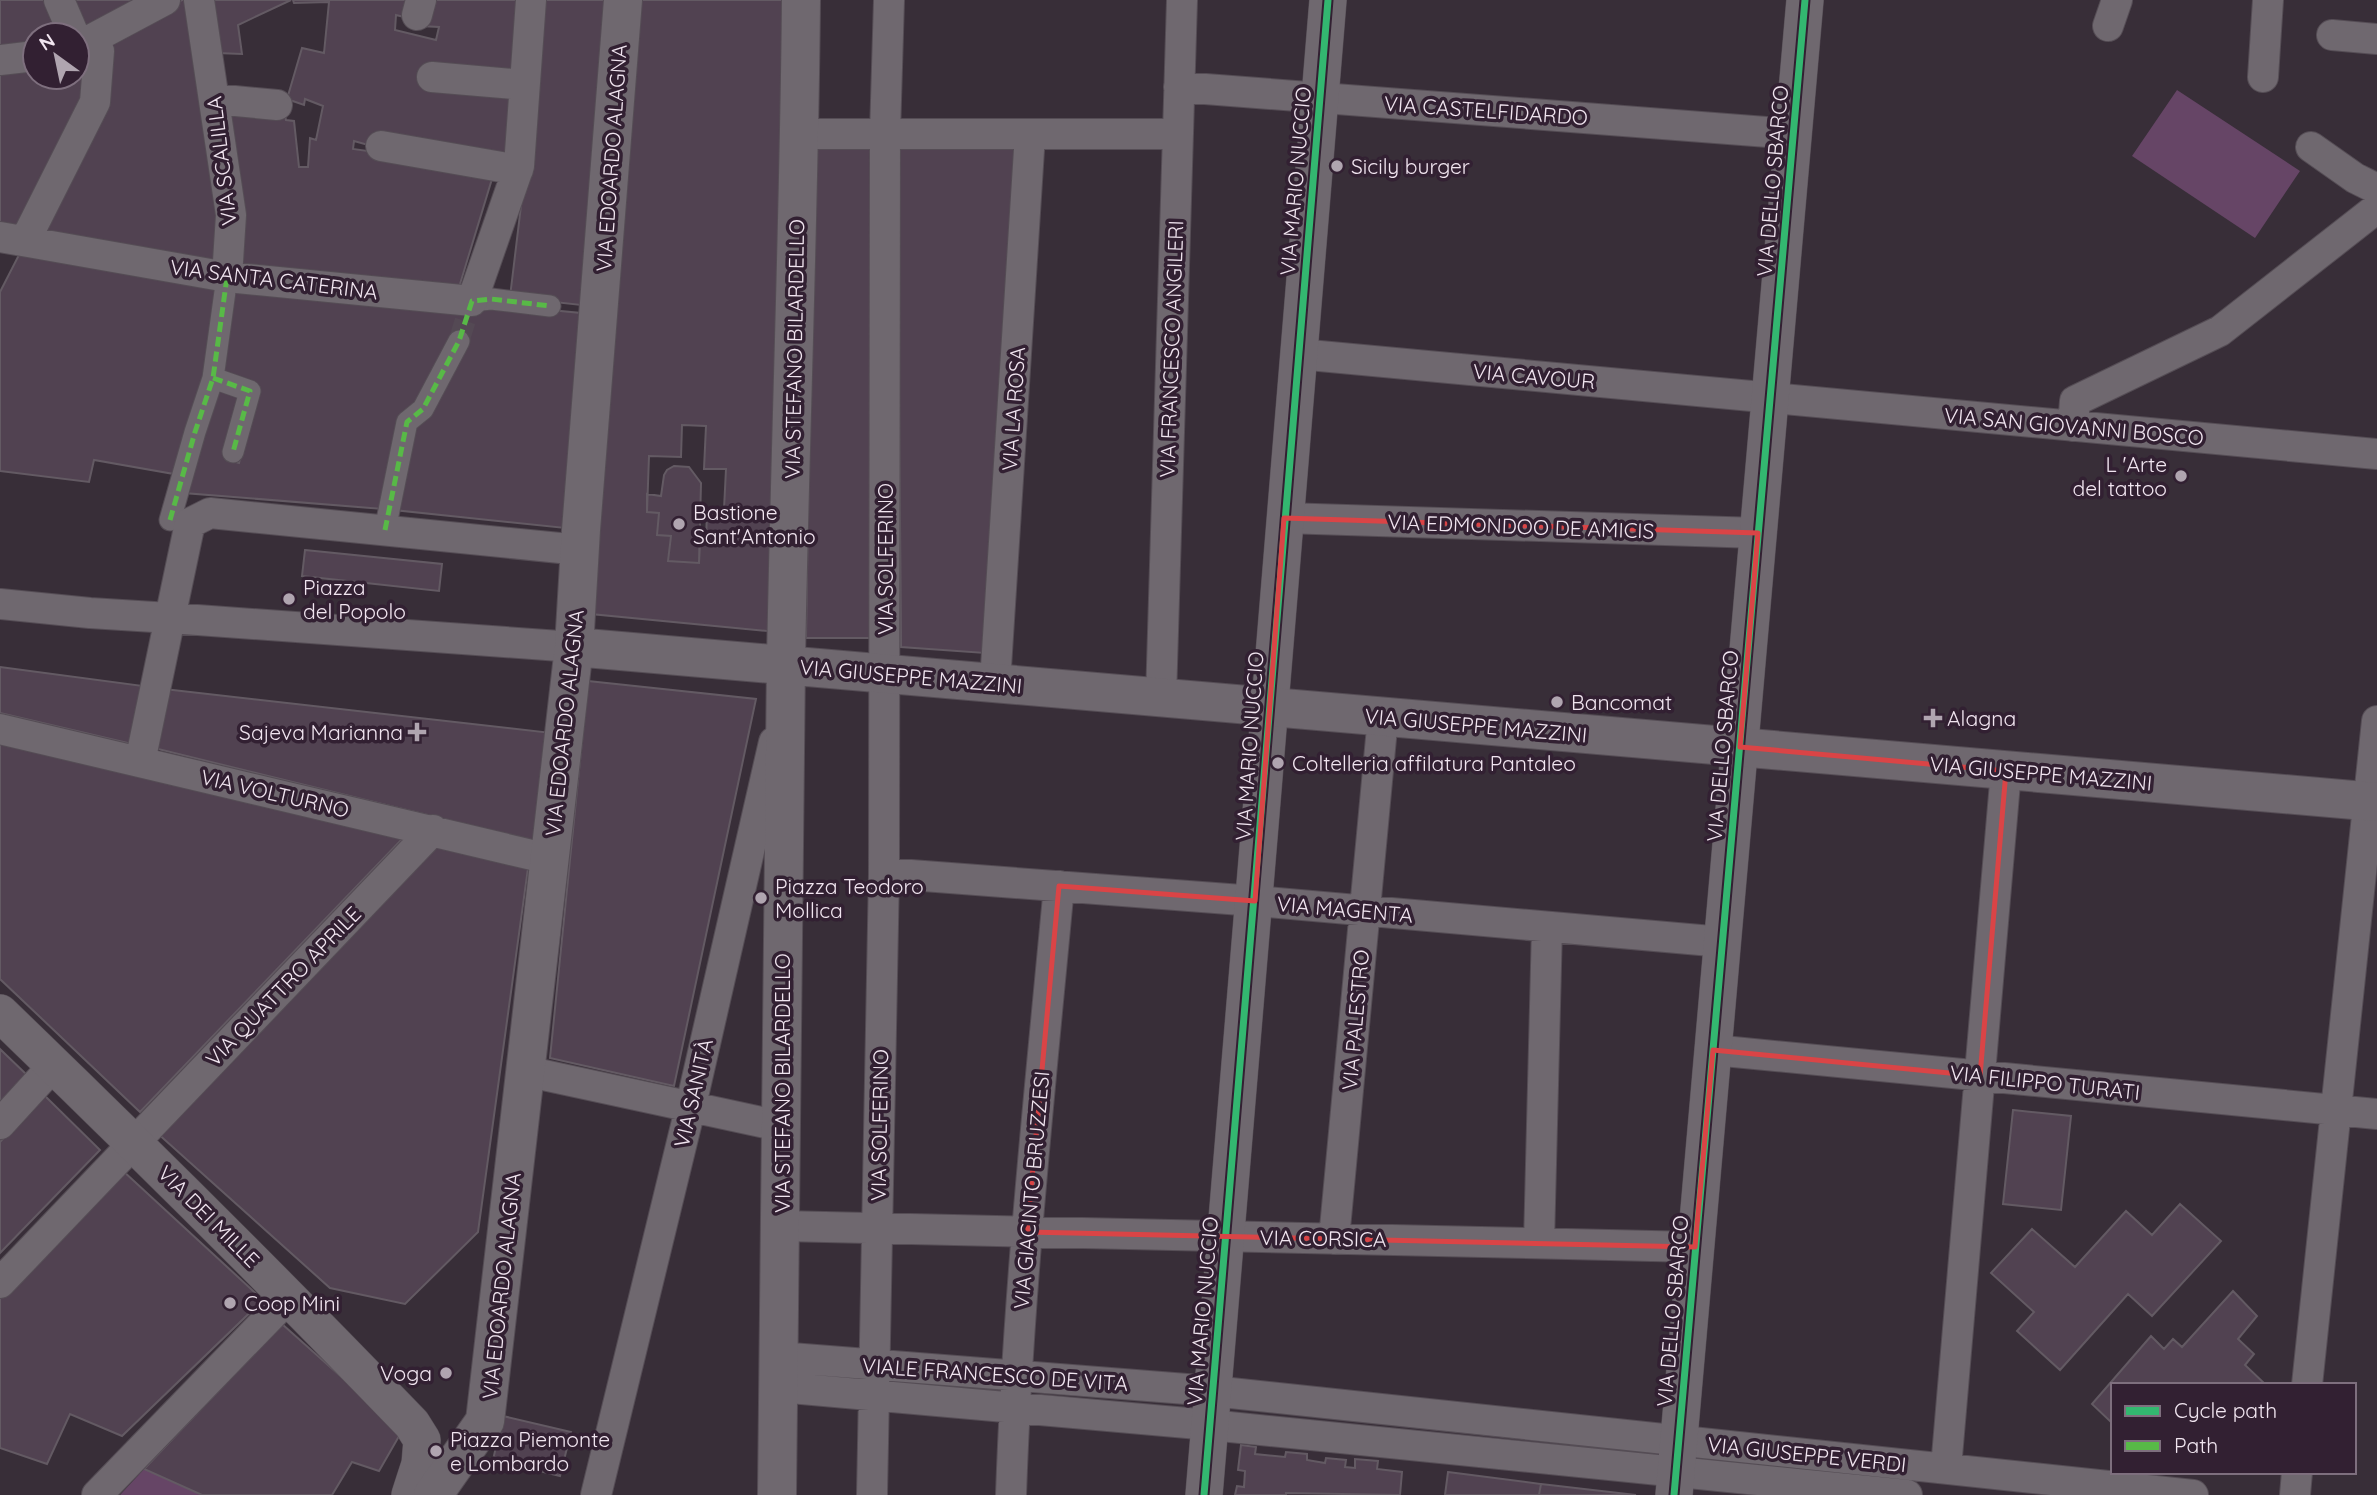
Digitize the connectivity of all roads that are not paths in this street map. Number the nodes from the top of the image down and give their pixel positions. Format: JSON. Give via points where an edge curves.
{"nodes":[{"id":1,"x":59,"y":0,"type":"edge"},
{"id":2,"x":165,"y":0,"type":"edge"},
{"id":3,"x":199,"y":0,"type":"edge"},
{"id":4,"x":531,"y":0,"type":"edge"},
{"id":5,"x":623,"y":0,"type":"edge"},
{"id":6,"x":801,"y":0,"type":"edge"},
{"id":7,"x":889,"y":0,"type":"edge"},
{"id":8,"x":1182,"y":0,"type":"edge"},
{"id":9,"x":1328,"y":0,"type":"edge"},
{"id":10,"x":1805,"y":0,"type":"edge"},
{"id":11,"x":2268,"y":0,"type":"edge"},
{"id":12,"x":70,"y":21,"type":"edge"},
{"id":13,"x":2332,"y":35,"type":"dead end"},
{"id":14,"x":91,"y":37,"type":"edge"},
{"id":15,"x":2377,"y":38,"type":"edge"},
{"id":16,"x":91,"y":47,"type":"edge"},
{"id":17,"x":21,"y":58,"type":"edge"},
{"id":18,"x":0,"y":61,"type":"edge"},
{"id":19,"x":432,"y":77,"type":"dead end"},
{"id":20,"x":2263,"y":77,"type":"dead end"},
{"id":21,"x":524,"y":85,"type":"junction"},
{"id":22,"x":1179,"y":87,"type":"junction"},
{"id":23,"x":1320,"y":98,"type":"junction"},
{"id":24,"x":214,"y":99,"type":"junction"},
{"id":25,"x":277,"y":106,"type":"dead end"},
{"id":26,"x":800,"y":134,"type":"junction"},
{"id":27,"x":885,"y":134,"type":"junction"},
{"id":28,"x":1030,"y":134,"type":"junction"},
{"id":29,"x":1178,"y":134,"type":"junction"},
{"id":30,"x":1794,"y":134,"type":"junction"},
{"id":31,"x":381,"y":146,"type":"dead end"},
{"id":32,"x":2311,"y":147,"type":"dead end"},
{"id":33,"x":518,"y":170,"type":"junction"},
{"id":34,"x":2377,"y":189,"type":"edge"},
{"id":35,"x":2377,"y":208,"type":"edge"},
{"id":36,"x":13,"y":239,"type":"edge"},
{"id":37,"x":227,"y":277,"type":"junction"},
{"id":38,"x":471,"y":303,"type":"junction"},
{"id":39,"x":550,"y":306,"type":"dead end"},
{"id":40,"x":459,"y":341,"type":"tunnel mouth"},
{"id":41,"x":1298,"y":355,"type":"junction"},
{"id":42,"x":213,"y":378,"type":"junction"},
{"id":43,"x":1770,"y":398,"type":"junction"},
{"id":44,"x":2073,"y":426,"type":"junction"},
{"id":45,"x":233,"y":452,"type":"dead end"},
{"id":46,"x":2377,"y":454,"type":"edge"},
{"id":47,"x":1284,"y":518,"type":"junction"},
{"id":48,"x":170,"y":520,"type":"dead end"},
{"id":49,"x":387,"y":520,"type":"junction"},
{"id":50,"x":1758,"y":533,"type":"junction"},
{"id":51,"x":580,"y":550,"type":"junction"},
{"id":52,"x":0,"y":604,"type":"edge"},
{"id":53,"x":170,"y":618,"type":"junction"},
{"id":54,"x":574,"y":647,"type":"junction"},
{"id":55,"x":885,"y":674,"type":"junction"},
{"id":56,"x":786,"y":678,"type":"junction"},
{"id":57,"x":995,"y":683,"type":"junction"},
{"id":58,"x":1161,"y":698,"type":"junction"},
{"id":59,"x":1269,"y":707,"type":"junction"},
{"id":60,"x":1383,"y":717,"type":"junction"},
{"id":61,"x":2377,"y":721,"type":"edge"},
{"id":62,"x":0,"y":729,"type":"edge"},
{"id":63,"x":1740,"y":747,"type":"junction"},
{"id":64,"x":140,"y":762,"type":"junction"},
{"id":65,"x":2006,"y":771,"type":"junction"},
{"id":66,"x":2373,"y":802,"type":"edge"},
{"id":67,"x":433,"y":830,"type":"junction"},
{"id":68,"x":549,"y":859,"type":"junction"},
{"id":69,"x":884,"y":873,"type":"junction"},
{"id":70,"x":1059,"y":886,"type":"junction"},
{"id":71,"x":1255,"y":901,"type":"junction"},
{"id":72,"x":1365,"y":910,"type":"junction"},
{"id":73,"x":1547,"y":927,"type":"junction"},
{"id":74,"x":1723,"y":942,"type":"junction"},
{"id":75,"x":0,"y":1013,"type":"edge"},
{"id":76,"x":1713,"y":1050,"type":"junction"},
{"id":77,"x":54,"y":1065,"type":"junction"},
{"id":78,"x":525,"y":1071,"type":"junction"},
{"id":79,"x":1980,"y":1076,"type":"junction"},
{"id":80,"x":691,"y":1105,"type":"junction"},
{"id":81,"x":2336,"y":1110,"type":"junction"},
{"id":82,"x":2377,"y":1114,"type":"edge"},
{"id":83,"x":0,"y":1124,"type":"edge"},
{"id":84,"x":780,"y":1126,"type":"junction"},
{"id":85,"x":133,"y":1141,"type":"junction"},
{"id":86,"x":782,"y":1226,"type":"junction"},
{"id":87,"x":877,"y":1228,"type":"junction"},
{"id":88,"x":1027,"y":1232,"type":"junction"},
{"id":89,"x":1226,"y":1236,"type":"junction"},
{"id":90,"x":1334,"y":1239,"type":"junction"},
{"id":91,"x":1539,"y":1243,"type":"junction"},
{"id":92,"x":1695,"y":1247,"type":"junction"},
{"id":93,"x":0,"y":1283,"type":"edge"},
{"id":94,"x":289,"y":1297,"type":"junction"},
{"id":95,"x":874,"y":1364,"type":"junction"},
{"id":96,"x":779,"y":1372,"type":"junction"},
{"id":97,"x":1016,"y":1375,"type":"junction"},
{"id":98,"x":2307,"y":1383,"type":"edge"},
{"id":99,"x":874,"y":1395,"type":"junction"},
{"id":100,"x":1014,"y":1407,"type":"junction"},
{"id":101,"x":1211,"y":1408,"type":"junction"},
{"id":102,"x":1946,"y":1468,"type":"junction"},
{"id":103,"x":1676,"y":1469,"type":"edge"},
{"id":104,"x":2297,"y":1474,"type":"edge"},
{"id":105,"x":97,"y":1495,"type":"edge"},
{"id":106,"x":410,"y":1495,"type":"edge"},
{"id":107,"x":433,"y":1495,"type":"edge"},
{"id":108,"x":596,"y":1495,"type":"edge"},
{"id":109,"x":777,"y":1495,"type":"edge"},
{"id":110,"x":872,"y":1495,"type":"edge"},
{"id":111,"x":1011,"y":1495,"type":"edge"},
{"id":112,"x":1204,"y":1495,"type":"edge"},
{"id":113,"x":1907,"y":1495,"type":"edge"},
{"id":114,"x":2193,"y":1495,"type":"edge"},
{"id":115,"x":2295,"y":1495,"type":"edge"}],
"edges":[{"from":1,"to":12,"type":"street"},
{"from":2,"to":14,"type":"street"},
{"from":3,"to":24,"type":"street","name":"VIA SCALILLA"},
{"from":4,"to":21,"type":"street"},
{"from":5,"to":51,"type":"main road","name":"VIA EDOARDO ALAGNA"},
{"from":6,"to":26,"type":"main road","name":"VIA STEFANO BILARDELLO"},
{"from":7,"to":27,"type":"street","name":"VIA SOLFERINO"},
{"from":8,"to":22,"type":"street","name":"VIA FRANCESCO ANGILERI"},
{"from":9,"to":23,"type":"street","name":"VIA MARIO NUCCIO"},
{"from":10,"to":30,"type":"street","name":"VIA DELLO SBARCO"},
{"from":11,"to":20,"type":"street"},
{"from":13,"to":15,"type":"street"},
{"from":16,"to":36,"type":"street","via":[[99,51],[95,102]]},
{"from":17,"to":18,"type":"street"},
{"from":19,"to":21,"type":"street"},
{"from":21,"to":33,"type":"street"},
{"from":22,"to":23,"type":"street","name":"VIA CASTELFIDARDO"},
{"from":22,"to":29,"type":"street","name":"VIA FRANCESCO ANGILERI"},
{"from":23,"to":30,"type":"street","name":"VIA CASTELFIDARDO"},
{"from":23,"to":41,"type":"street","name":"VIA MARIO NUCCIO"},
{"from":24,"to":25,"type":"street"},
{"from":24,"to":37,"type":"street","name":"VIA SCALILLA","via":[[231,215]]},
{"from":26,"to":27,"type":"street"},
{"from":26,"to":56,"type":"main road","name":"VIA STEFANO BILARDELLO"},
{"from":27,"to":28,"type":"street"},
{"from":27,"to":55,"type":"street","name":"VIA SOLFERINO"},
{"from":28,"to":29,"type":"street"},
{"from":28,"to":57,"type":"street","name":"VIA LA ROSA"},
{"from":29,"to":58,"type":"street","name":"VIA FRANCESCO ANGILERI"},
{"from":30,"to":43,"type":"street","name":"VIA DELLO SBARCO"},
{"from":31,"to":33,"type":"street"},
{"from":32,"to":34,"type":"street"},
{"from":33,"to":38,"type":"street"},
{"from":35,"to":44,"type":"street","via":[[2220,331],[2075,401]]},
{"from":36,"to":37,"type":"street","name":"VIA SANTA CATERINA"},
{"from":37,"to":38,"type":"street","name":"VIA SANTA CATERINA"},
{"from":37,"to":42,"type":"street","name":"VIA SCALILLA"},
{"from":38,"to":39,"type":"street","name":"VIA SANTA CATERINA","via":[[491,299]]},
{"from":40,"to":49,"type":"street","via":[[424,409],[407,422]]},
{"from":41,"to":43,"type":"street","name":"VIA CAVOUR"},
{"from":41,"to":47,"type":"street","name":"VIA MARIO NUCCIO"},
{"from":42,"to":45,"type":"street","via":[[250,391]]},
{"from":42,"to":48,"type":"street","name":"VIA SCALILLA"},
{"from":43,"to":44,"type":"street","name":"VIA SAN GIOVANNI BOSCO"},
{"from":43,"to":50,"type":"street","name":"VIA DELLO SBARCO"},
{"from":44,"to":46,"type":"street","name":"VIA SAN GIOVANNI BOSCO"},
{"from":47,"to":50,"type":"street","name":"VIA EDMONDOO DE AMICIS"},
{"from":47,"to":59,"type":"street","name":"VIA MARIO NUCCIO"},
{"from":49,"to":51,"type":"street"},
{"from":49,"to":53,"type":"street","via":[[210,513],[190,523]]},
{"from":50,"to":63,"type":"street","name":"VIA DELLO SBARCO"},
{"from":51,"to":54,"type":"main road","name":"VIA EDOARDO ALAGNA"},
{"from":52,"to":53,"type":"street"},
{"from":53,"to":54,"type":"street"},
{"from":53,"to":64,"type":"street"},
{"from":54,"to":56,"type":"main road","name":"VIA GIUSEPPE MAZZINI"},
{"from":54,"to":68,"type":"main road","name":"VIA EDOARDO ALAGNA"},
{"from":55,"to":56,"type":"main road","name":"VIA GIUSEPPE MAZZINI"},
{"from":55,"to":57,"type":"main road","name":"VIA GIUSEPPE MAZZINI"},
{"from":55,"to":69,"type":"street","name":"VIA SOLFERINO"},
{"from":56,"to":80,"type":"street","name":"VIA SANITÀ"},
{"from":56,"to":84,"type":"main road","name":"VIA STEFANO BILARDELLO"},
{"from":57,"to":58,"type":"main road","name":"VIA GIUSEPPE MAZZINI"},
{"from":58,"to":59,"type":"main road","name":"VIA GIUSEPPE MAZZINI"},
{"from":59,"to":60,"type":"main road","name":"VIA GIUSEPPE MAZZINI"},
{"from":59,"to":71,"type":"street","name":"VIA MARIO NUCCIO"},
{"from":60,"to":63,"type":"main road","name":"VIA GIUSEPPE MAZZINI"},
{"from":60,"to":72,"type":"street","name":"VIA PALESTRO"},
{"from":61,"to":66,"type":"street"},
{"from":62,"to":64,"type":"street","name":"VIA VOLTURNO"},
{"from":63,"to":65,"type":"main road","name":"VIA GIUSEPPE MAZZINI"},
{"from":63,"to":74,"type":"street","name":"VIA DELLO SBARCO"},
{"from":64,"to":67,"type":"street","name":"VIA VOLTURNO"},
{"from":65,"to":66,"type":"main road","name":"VIA GIUSEPPE MAZZINI"},
{"from":65,"to":79,"type":"street"},
{"from":66,"to":81,"type":"street"},
{"from":67,"to":68,"type":"street","name":"VIA VOLTURNO"},
{"from":67,"to":85,"type":"street","name":"VIA QUATTRO APRILE"},
{"from":68,"to":78,"type":"main road","name":"VIA EDOARDO ALAGNA"},
{"from":69,"to":70,"type":"street","name":"VIA MAGENTA"},
{"from":69,"to":87,"type":"street","name":"VIA SOLFERINO"},
{"from":70,"to":71,"type":"street","name":"VIA MAGENTA"},
{"from":70,"to":88,"type":"street","name":"VIA GIACINTO BRUZZESI"},
{"from":71,"to":72,"type":"street","name":"VIA MAGENTA"},
{"from":71,"to":89,"type":"street","name":"VIA MARIO NUCCIO"},
{"from":72,"to":73,"type":"street","name":"VIA MAGENTA"},
{"from":72,"to":90,"type":"street","name":"VIA PALESTRO"},
{"from":73,"to":74,"type":"street","name":"VIA MAGENTA"},
{"from":73,"to":91,"type":"street"},
{"from":74,"to":76,"type":"street","name":"VIA DELLO SBARCO"},
{"from":75,"to":77,"type":"street","name":"VIA DEI MILLE"},
{"from":76,"to":79,"type":"street","name":"VIA FILIPPO TURATI"},
{"from":76,"to":92,"type":"street","name":"VIA DELLO SBARCO"},
{"from":77,"to":83,"type":"street"},
{"from":77,"to":85,"type":"street","name":"VIA DEI MILLE"},
{"from":78,"to":80,"type":"street"},
{"from":78,"to":107,"type":"main road","name":"VIA EDOARDO ALAGNA","via":[[485,1421]]},
{"from":79,"to":81,"type":"street","name":"VIA FILIPPO TURATI"},
{"from":79,"to":102,"type":"street"},
{"from":80,"to":84,"type":"street"},
{"from":80,"to":108,"type":"street","name":"VIA SANITÀ"},
{"from":81,"to":82,"type":"street","name":"VIA FILIPPO TURATI"},
{"from":81,"to":98,"type":"street"},
{"from":84,"to":86,"type":"main road","name":"VIA STEFANO BILARDELLO"},
{"from":85,"to":93,"type":"street","name":"VIA QUATTRO APRILE"},
{"from":85,"to":94,"type":"street","name":"VIA DEI MILLE"},
{"from":86,"to":87,"type":"street","name":"VIA CORSICA"},
{"from":86,"to":96,"type":"main road","name":"VIA STEFANO BILARDELLO"},
{"from":87,"to":88,"type":"street","name":"VIA CORSICA"},
{"from":87,"to":95,"type":"street","name":"VIA SOLFERINO"},
{"from":88,"to":89,"type":"street","name":"VIA CORSICA"},
{"from":88,"to":97,"type":"street","name":"VIA GIACINTO BRUZZESI"},
{"from":89,"to":90,"type":"street","name":"VIA CORSICA"},
{"from":89,"to":101,"type":"street","name":"VIA MARIO NUCCIO"},
{"from":90,"to":91,"type":"street","name":"VIA CORSICA"},
{"from":91,"to":92,"type":"street","name":"VIA CORSICA"},
{"from":92,"to":103,"type":"street","name":"VIA DELLO SBARCO"},
{"from":94,"to":105,"type":"street"},
{"from":94,"to":106,"type":"street","name":"VIA DEI MILLE","via":[[412,1424],[422,1440]]},
{"from":95,"to":96,"type":"street","name":"VIALE FRANCESCO DE VITA"},
{"from":95,"to":97,"type":"street","name":"VIALE FRANCESCO DE VITA"},
{"from":95,"to":99,"type":"street","name":"VIA SOLFERINO"},
{"from":96,"to":99,"type":"street","name":"VIALE FRANCESCO DE VITA"},
{"from":96,"to":109,"type":"main road","name":"VIA STEFANO BILARDELLO"},
{"from":97,"to":100,"type":"street","name":"VIA GIACINTO BRUZZESI"},
{"from":97,"to":101,"type":"street","name":"VIALE FRANCESCO DE VITA"},
{"from":99,"to":100,"type":"street","name":"VIALE FRANCESCO DE VITA"},
{"from":99,"to":110,"type":"street","name":"VIA SOLFERINO"},
{"from":100,"to":101,"type":"street","name":"VIALE FRANCESCO DE VITA"},
{"from":100,"to":111,"type":"street","name":"VIA GIACINTO BRUZZESI"},
{"from":101,"to":103,"type":"street","name":"VIA GIUSEPPE VERDI"},
{"from":101,"to":112,"type":"street","name":"VIA MARIO NUCCIO"},
{"from":102,"to":103,"type":"street","name":"VIA GIUSEPPE VERDI"},
{"from":102,"to":114,"type":"street","name":"VIA GIUSEPPE VERDI"},
{"from":103,"to":113,"type":"street","name":"VIA GIUSEPPE VERDI"},
{"from":104,"to":115,"type":"street"}]}
